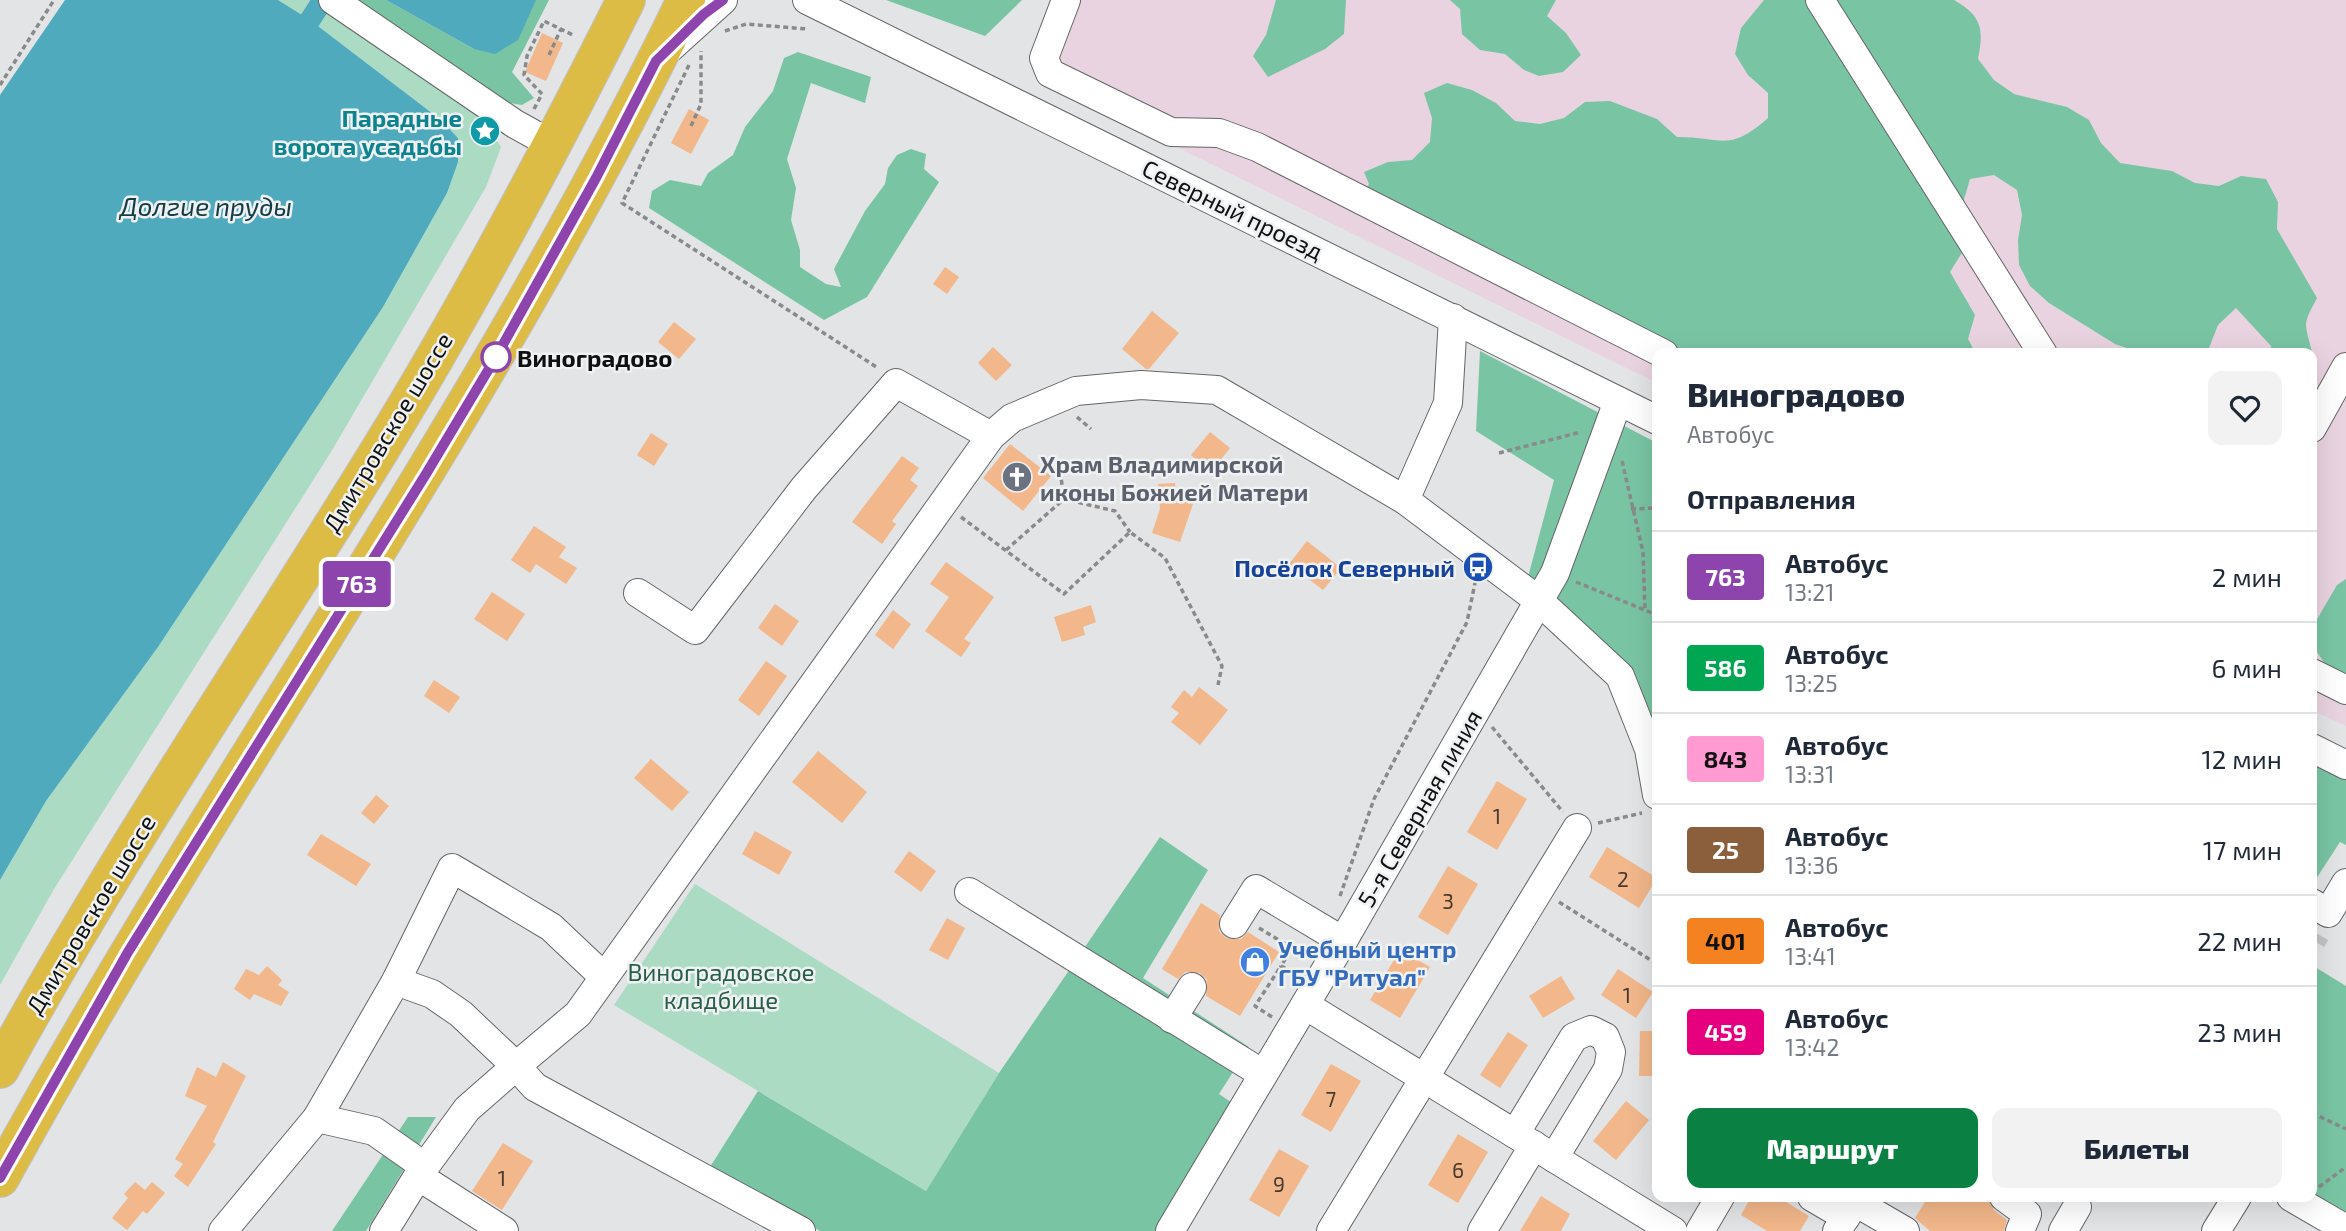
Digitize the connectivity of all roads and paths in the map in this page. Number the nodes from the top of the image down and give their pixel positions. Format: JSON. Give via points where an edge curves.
{"nodes":[{"id":1,"x":54,"y":0,"type":"edge"},
{"id":2,"x":333,"y":0,"type":"edge"},
{"id":3,"x":626,"y":0,"type":"edge"},
{"id":4,"x":686,"y":0,"type":"edge"},
{"id":5,"x":723,"y":0,"type":"edge"},
{"id":6,"x":807,"y":0,"type":"edge"},
{"id":7,"x":1066,"y":0,"type":"edge"},
{"id":8,"x":1819,"y":0,"type":"edge"},
{"id":9,"x":558,"y":32,"type":"junction"},
{"id":10,"x":573,"y":34,"type":"dead end"},
{"id":11,"x":549,"y":55,"type":"dead end"},
{"id":12,"x":656,"y":61,"type":"junction"},
{"id":13,"x":0,"y":85,"type":"edge"},
{"id":14,"x":515,"y":124,"type":"junction"},
{"id":15,"x":691,"y":126,"type":"dead end"},
{"id":16,"x":553,"y":145,"type":"junction"},
{"id":17,"x":1453,"y":318,"type":"junction"},
{"id":18,"x":1652,"y":348,"type":"edge"},
{"id":19,"x":2039,"y":348,"type":"edge"},
{"id":20,"x":2346,"y":367,"type":"edge"},
{"id":21,"x":896,"y":383,"type":"junction"},
{"id":22,"x":1614,"y":413,"type":"junction"},
{"id":23,"x":1652,"y":419,"type":"edge"},
{"id":24,"x":2317,"y":419,"type":"edge"},
{"id":25,"x":991,"y":436,"type":"junction"},
{"id":26,"x":1499,"y":453,"type":"dead end"},
{"id":27,"x":1621,"y":455,"type":"dead end"},
{"id":28,"x":1059,"y":463,"type":"dead end"},
{"id":29,"x":1064,"y":499,"type":"junction"},
{"id":30,"x":1405,"y":500,"type":"junction"},
{"id":31,"x":942,"y":503,"type":"junction"},
{"id":32,"x":1652,"y":508,"type":"edge"},
{"id":33,"x":1631,"y":509,"type":"junction"},
{"id":34,"x":1130,"y":532,"type":"junction"},
{"id":35,"x":1006,"y":550,"type":"junction"},
{"id":36,"x":1555,"y":573,"type":"junction"},
{"id":37,"x":1476,"y":578,"type":"dead end"},
{"id":38,"x":638,"y":593,"type":"dead end"},
{"id":39,"x":1538,"y":600,"type":"junction"},
{"id":40,"x":1646,"y":610,"type":"junction"},
{"id":41,"x":1652,"y":613,"type":"edge"},
{"id":42,"x":2317,"y":676,"type":"edge"},
{"id":43,"x":1218,"y":685,"type":"dead end"},
{"id":44,"x":2346,"y":690,"type":"edge"},
{"id":45,"x":1476,"y":708,"type":"junction"},
{"id":46,"x":2317,"y":750,"type":"edge"},
{"id":47,"x":2346,"y":765,"type":"edge"},
{"id":48,"x":1651,"y":804,"type":"edge"},
{"id":49,"x":1577,"y":828,"type":"junction"},
{"id":50,"x":2346,"y":883,"type":"edge"},
{"id":51,"x":1540,"y":889,"type":"junction"},
{"id":52,"x":969,"y":892,"type":"dead end"},
{"id":53,"x":2319,"y":916,"type":"edge"},
{"id":54,"x":1236,"y":920,"type":"joint"},
{"id":55,"x":1336,"y":936,"type":"junction"},
{"id":56,"x":1652,"y":961,"type":"edge"},
{"id":57,"x":1281,"y":965,"type":"junction"},
{"id":58,"x":604,"y":977,"type":"junction"},
{"id":59,"x":396,"y":981,"type":"junction"},
{"id":60,"x":1192,"y":987,"type":"dead end"},
{"id":61,"x":1304,"y":1006,"type":"junction"},
{"id":62,"x":1172,"y":1019,"type":"junction"},
{"id":63,"x":516,"y":1066,"type":"junction"},
{"id":64,"x":0,"y":1069,"type":"edge"},
{"id":65,"x":1263,"y":1074,"type":"junction"},
{"id":66,"x":1425,"y":1078,"type":"junction"},
{"id":67,"x":2317,"y":1115,"type":"edge"},
{"id":68,"x":317,"y":1118,"type":"junction"},
{"id":69,"x":2346,"y":1129,"type":"edge"},
{"id":70,"x":1535,"y":1146,"type":"junction"},
{"id":71,"x":2346,"y":1167,"type":"edge"},
{"id":72,"x":421,"y":1171,"type":"junction"},
{"id":73,"x":0,"y":1178,"type":"edge"},
{"id":74,"x":2317,"y":1188,"type":"edge"},
{"id":75,"x":1717,"y":1202,"type":"edge"},
{"id":76,"x":1824,"y":1202,"type":"edge"},
{"id":77,"x":2010,"y":1202,"type":"edge"},
{"id":78,"x":2234,"y":1202,"type":"edge"},
{"id":79,"x":2300,"y":1202,"type":"edge"},
{"id":80,"x":2077,"y":1207,"type":"dead end"},
{"id":81,"x":1849,"y":1212,"type":"edge"},
{"id":82,"x":1633,"y":1221,"type":"edge"},
{"id":83,"x":2346,"y":1229,"type":"edge"},
{"id":84,"x":223,"y":1231,"type":"edge"},
{"id":85,"x":384,"y":1231,"type":"edge"},
{"id":86,"x":504,"y":1231,"type":"edge"},
{"id":87,"x":801,"y":1231,"type":"edge"},
{"id":88,"x":1170,"y":1231,"type":"edge"},
{"id":89,"x":1331,"y":1231,"type":"edge"},
{"id":90,"x":1482,"y":1231,"type":"edge"},
{"id":91,"x":1673,"y":1231,"type":"edge"},
{"id":92,"x":1700,"y":1231,"type":"edge"},
{"id":93,"x":1905,"y":1231,"type":"edge"},
{"id":94,"x":2020,"y":1231,"type":"edge"},
{"id":95,"x":2063,"y":1231,"type":"edge"},
{"id":96,"x":2216,"y":1231,"type":"edge"}],
"edges":[{"from":1,"to":13,"type":"path"},
{"from":2,"to":14,"type":"street"},
{"from":3,"to":16,"type":"highway","name":"Дмитровское шоссе"},
{"from":4,"to":12,"type":"highway"},
{"from":5,"to":12,"type":"street"},
{"from":6,"to":17,"type":"street","name":"Северный проезд"},
{"from":7,"to":18,"type":"street","via":[[1044,58],[1050,73],[1171,132],[1219,133],[1256,147]]},
{"from":8,"to":19,"type":"street"},
{"from":9,"to":10,"type":"path"},
{"from":9,"to":11,"type":"path"},
{"from":9,"to":14,"type":"path","via":[[544,21],[527,55],[524,75],[542,94],[535,108],[523,111]]},
{"from":12,"to":73,"type":"highway","via":[[496,357],[128,952]]},
{"from":14,"to":16,"type":"street"},
{"from":15,"to":21,"type":"path","via":[[701,110],[701,40],[622,203]]},
{"from":16,"to":64,"type":"highway","name":"Дмитровское шоссе","via":[[382,447],[173,774],[54,970]]},
{"from":17,"to":22,"type":"street","name":"Северный проезд"},
{"from":17,"to":30,"type":"street","via":[[1448,402]]},
{"from":20,"to":24,"type":"street"},
{"from":21,"to":25,"type":"street"},
{"from":21,"to":38,"type":"street","via":[[804,488],[695,630]]},
{"from":22,"to":23,"type":"street","name":"Северный проезд"},
{"from":22,"to":26,"type":"path"},
{"from":22,"to":36,"type":"street","name":"5-я Северная линия"},
{"from":25,"to":30,"type":"street","via":[[1012,418],[1076,391],[1141,385],[1217,390]]},
{"from":25,"to":31,"type":"street"},
{"from":27,"to":33,"type":"path"},
{"from":28,"to":29,"type":"path"},
{"from":29,"to":34,"type":"path","via":[[1115,511]]},
{"from":29,"to":35,"type":"path"},
{"from":30,"to":39,"type":"street"},
{"from":31,"to":35,"type":"path"},
{"from":31,"to":58,"type":"street"},
{"from":32,"to":33,"type":"path"},
{"from":33,"to":40,"type":"path","via":[[1643,552]]},
{"from":34,"to":35,"type":"path","via":[[1064,594]]},
{"from":34,"to":43,"type":"path","via":[[1165,558],[1222,666]]},
{"from":36,"to":39,"type":"street","name":"5-я Северная линия"},
{"from":36,"to":40,"type":"path"},
{"from":37,"to":55,"type":"path","via":[[1467,622],[1374,799]]},
{"from":39,"to":45,"type":"street","name":"5-я Северная линия"},
{"from":39,"to":48,"type":"street","via":[[1620,676],[1649,749]]},
{"from":40,"to":41,"type":"path"},
{"from":42,"to":44,"type":"street"},
{"from":45,"to":49,"type":"path"},
{"from":45,"to":55,"type":"street","name":"5-я Северная линия"},
{"from":46,"to":47,"type":"street"},
{"from":48,"to":49,"type":"path"},
{"from":49,"to":51,"type":"street"},
{"from":50,"to":53,"type":"street"},
{"from":51,"to":56,"type":"path"},
{"from":51,"to":66,"type":"street"},
{"from":52,"to":62,"type":"street"},
{"from":54,"to":55,"type":"street","via":[[1256,889]]},
{"from":54,"to":57,"type":"path","via":[[1292,948]]},
{"from":55,"to":61,"type":"street","name":"5-я Северная линия"},
{"from":57,"to":61,"type":"path"},
{"from":57,"to":61,"type":"path","via":[[1255,1006]]},
{"from":58,"to":59,"type":"street","via":[[551,927],[452,868]]},
{"from":58,"to":63,"type":"street","via":[[578,1014]]},
{"from":59,"to":63,"type":"street","via":[[432,994],[461,1014]]},
{"from":59,"to":68,"type":"street"},
{"from":60,"to":62,"type":"street"},
{"from":61,"to":65,"type":"street","name":"5-я Северная линия"},
{"from":61,"to":66,"type":"street"},
{"from":62,"to":65,"type":"street"},
{"from":63,"to":72,"type":"street","via":[[467,1109]]},
{"from":63,"to":87,"type":"street","via":[[535,1087]]},
{"from":65,"to":88,"type":"street","name":"5-я Северная линия"},
{"from":66,"to":70,"type":"street"},
{"from":66,"to":89,"type":"street"},
{"from":67,"to":69,"type":"path"},
{"from":68,"to":72,"type":"street","via":[[374,1131]]},
{"from":68,"to":84,"type":"street"},
{"from":70,"to":82,"type":"street"},
{"from":70,"to":90,"type":"street"},
{"from":71,"to":74,"type":"path"},
{"from":72,"to":85,"type":"street"},
{"from":72,"to":86,"type":"street"},
{"from":75,"to":92,"type":"street"},
{"from":76,"to":81,"type":"street"},
{"from":77,"to":94,"type":"street","via":[[2026,1214]]},
{"from":78,"to":96,"type":"street"},
{"from":79,"to":83,"type":"street"},
{"from":80,"to":95,"type":"street"},
{"from":81,"to":93,"type":"street"},
{"from":82,"to":91,"type":"street"}]}
